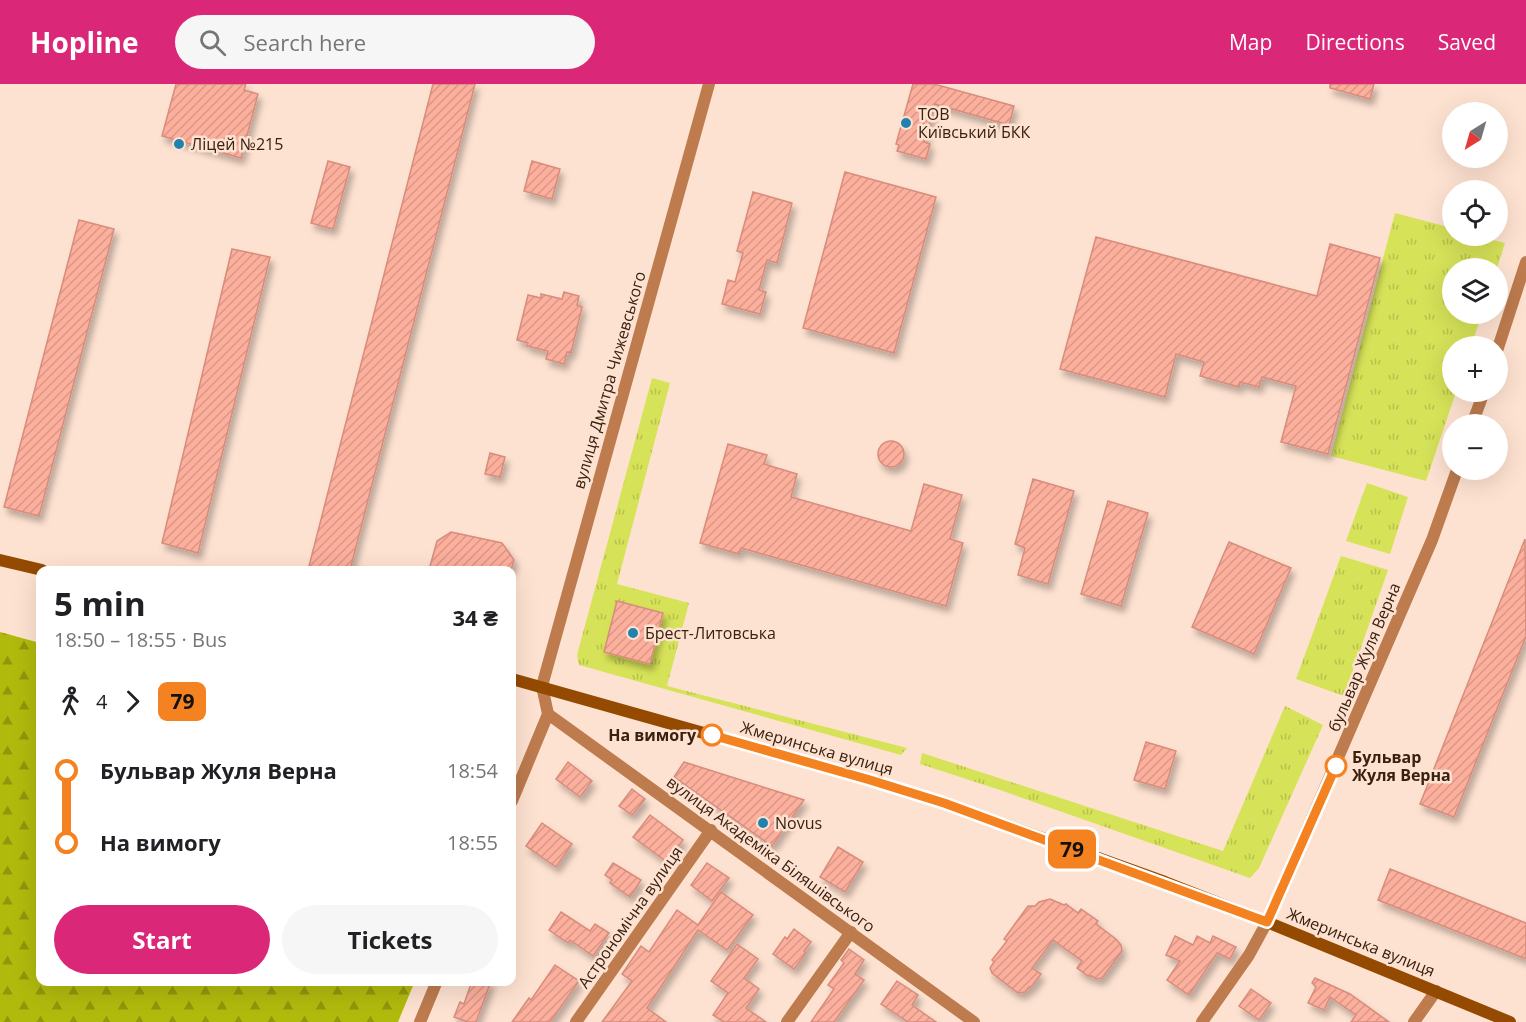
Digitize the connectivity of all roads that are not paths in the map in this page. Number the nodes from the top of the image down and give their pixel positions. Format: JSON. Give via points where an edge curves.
{"nodes":[{"id":1,"x":709,"y":84,"type":"edge"},
{"id":2,"x":1526,"y":262,"type":"edge"},
{"id":3,"x":1502,"y":336,"type":"edge"},
{"id":4,"x":1453,"y":480,"type":"edge"},
{"id":5,"x":0,"y":560,"type":"edge"},
{"id":6,"x":36,"y":569,"type":"edge"},
{"id":7,"x":516,"y":680,"type":"edge"},
{"id":8,"x":542,"y":686,"type":"junction"},
{"id":9,"x":548,"y":714,"type":"junction"},
{"id":10,"x":516,"y":791,"type":"edge"},
{"id":11,"x":711,"y":830,"type":"junction"},
{"id":12,"x":1267,"y":922,"type":"junction"},
{"id":13,"x":851,"y":932,"type":"junction"},
{"id":14,"x":435,"y":986,"type":"edge"},
{"id":15,"x":1436,"y":990,"type":"junction"},
{"id":16,"x":420,"y":1022,"type":"edge"},
{"id":17,"x":576,"y":1022,"type":"edge"},
{"id":18,"x":787,"y":1022,"type":"edge"},
{"id":19,"x":974,"y":1022,"type":"edge"},
{"id":20,"x":1202,"y":1022,"type":"edge"},
{"id":21,"x":1414,"y":1022,"type":"edge"},
{"id":22,"x":1510,"y":1022,"type":"edge"}],
"edges":[{"from":1,"to":8,"type":"street","name":"вулиця Дмитра Чижевського"},
{"from":2,"to":3,"type":"street"},
{"from":4,"to":12,"type":"street","name":"бульвар Жуля Верна","via":[[1432,540]]},
{"from":5,"to":6,"type":"main road"},
{"from":7,"to":8,"type":"main road","name":"Жмеринська вулиця"},
{"from":8,"to":9,"type":"street"},
{"from":8,"to":12,"type":"main road","name":"Жмеринська вулиця","via":[[898,788]]},
{"from":9,"to":10,"type":"street"},
{"from":9,"to":11,"type":"street","name":"вулиця Академіка Біляшівського"},
{"from":11,"to":13,"type":"street","name":"вулиця Академіка Біляшівського"},
{"from":11,"to":17,"type":"street","name":"Астрономічна вулиця"},
{"from":12,"to":15,"type":"main road","name":"Жмеринська вулиця"},
{"from":12,"to":20,"type":"street","name":"бульвар Жуля Верна"},
{"from":13,"to":18,"type":"street"},
{"from":13,"to":19,"type":"street","name":"вулиця Академіка Біляшівського"},
{"from":14,"to":16,"type":"street"},
{"from":15,"to":21,"type":"street"},
{"from":15,"to":22,"type":"main road","name":"Жмеринська вулиця"}]}
